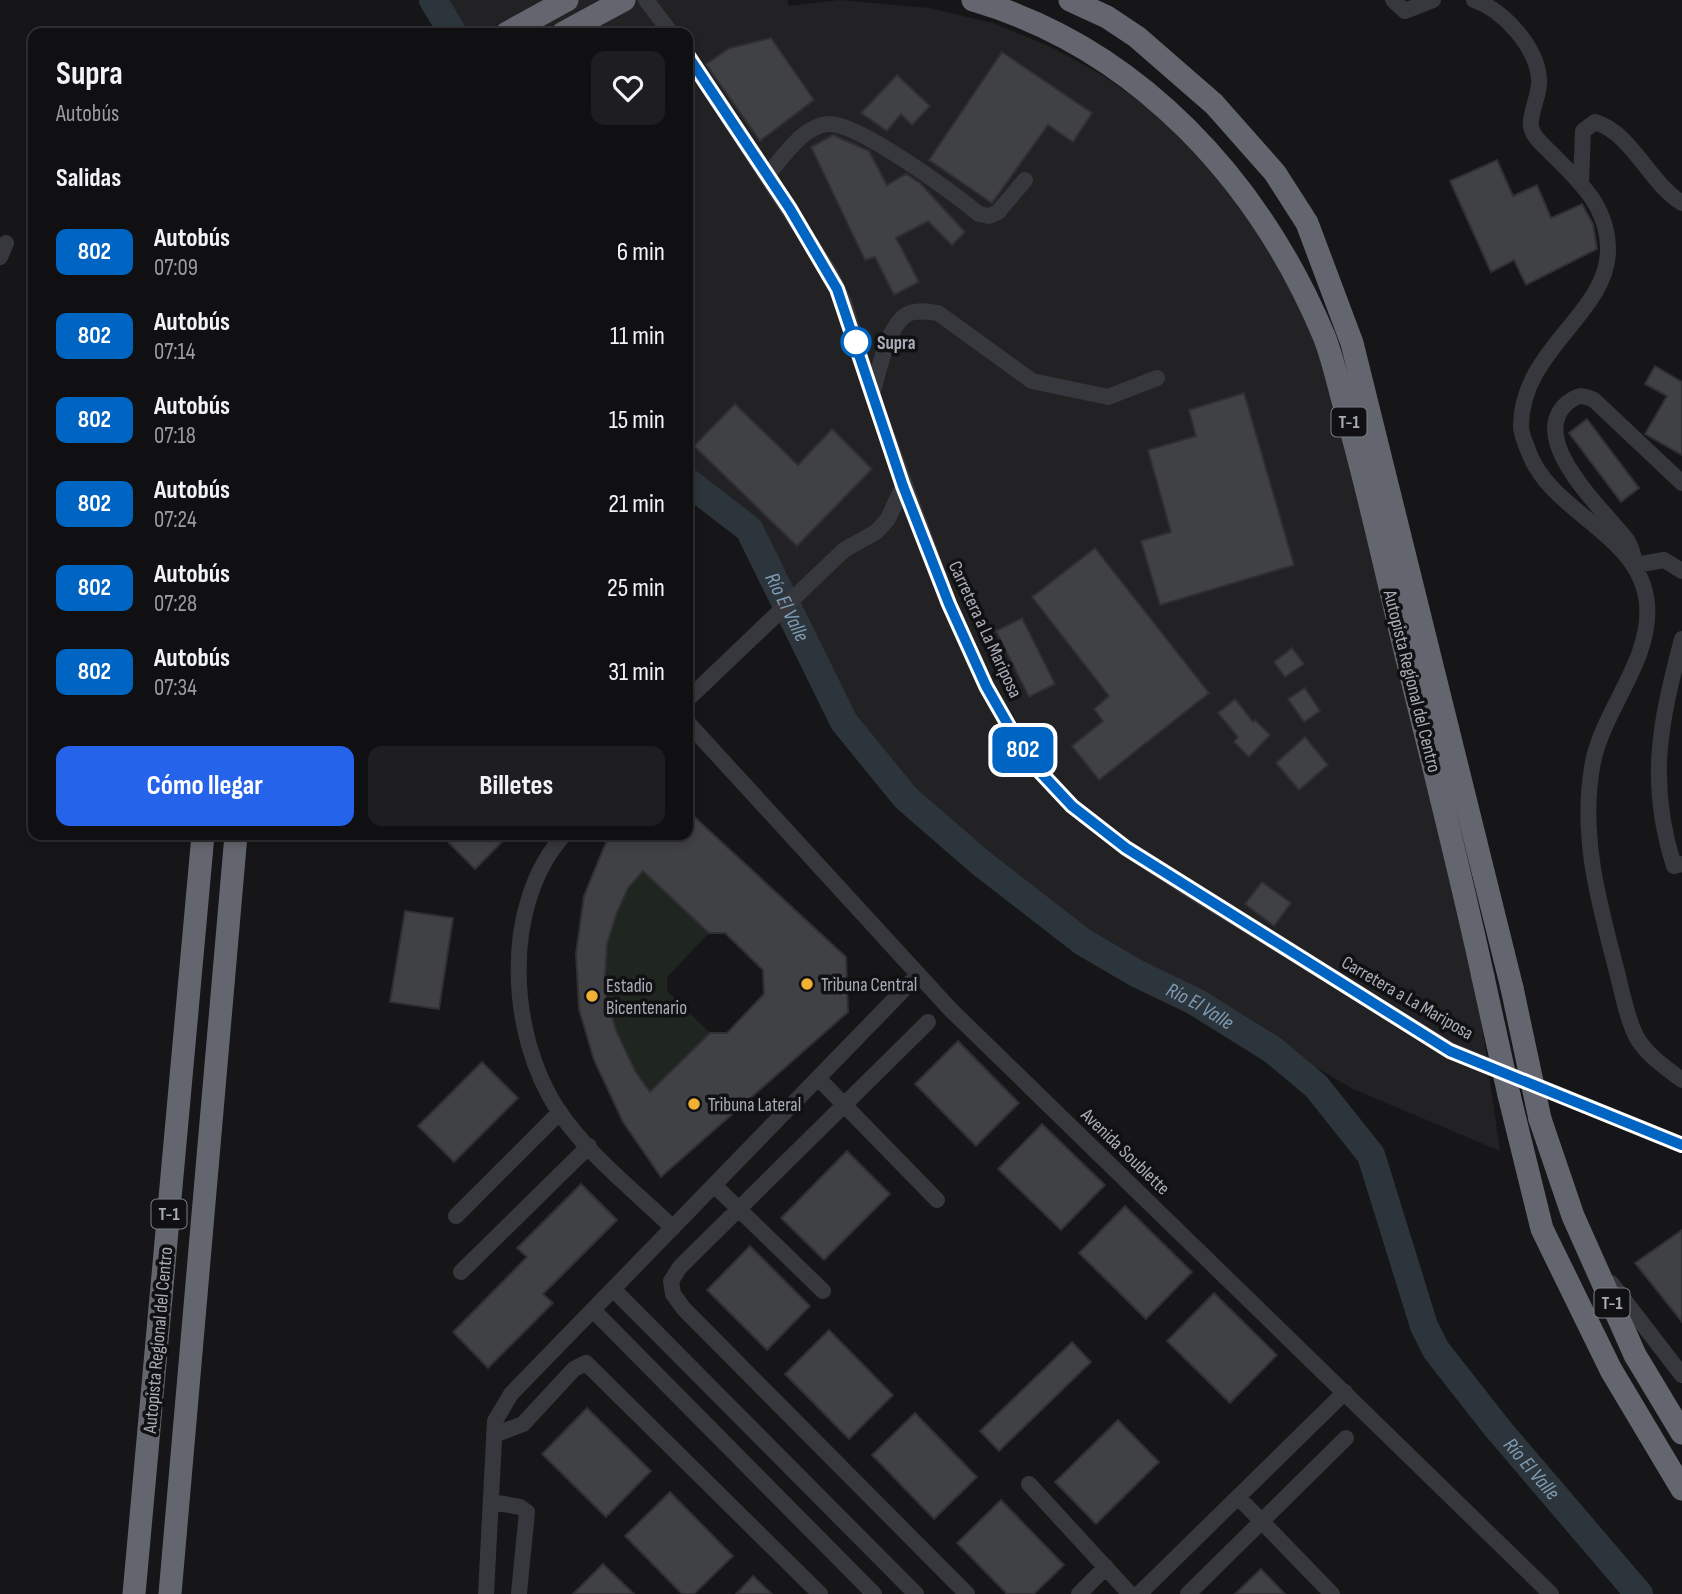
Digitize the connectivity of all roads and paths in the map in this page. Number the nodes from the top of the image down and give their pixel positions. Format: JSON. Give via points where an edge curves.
{"nodes":[{"id":1,"x":567,"y":0,"type":"edge"},
{"id":2,"x":624,"y":0,"type":"edge"},
{"id":3,"x":646,"y":0,"type":"edge"},
{"id":4,"x":1070,"y":0,"type":"edge"},
{"id":5,"x":1393,"y":0,"type":"edge"},
{"id":6,"x":1433,"y":0,"type":"edge"},
{"id":7,"x":1474,"y":0,"type":"edge"},
{"id":8,"x":983,"y":3,"type":"edge"},
{"id":9,"x":1101,"y":9,"type":"edge"},
{"id":10,"x":516,"y":28,"type":"edge"},
{"id":11,"x":572,"y":28,"type":"edge"},
{"id":12,"x":667,"y":28,"type":"edge"},
{"id":13,"x":693,"y":63,"type":"edge"},
{"id":14,"x":768,"y":176,"type":"junction"},
{"id":15,"x":1025,"y":180,"type":"dead end"},
{"id":16,"x":1581,"y":183,"type":"junction"},
{"id":17,"x":1682,"y":204,"type":"edge"},
{"id":18,"x":1157,"y":378,"type":"dead end"},
{"id":19,"x":872,"y":395,"type":"junction"},
{"id":20,"x":1682,"y":483,"type":"edge"},
{"id":21,"x":903,"y":486,"type":"junction"},
{"id":22,"x":1636,"y":565,"type":"junction"},
{"id":23,"x":1682,"y":571,"type":"edge"},
{"id":24,"x":1682,"y":639,"type":"edge"},
{"id":25,"x":693,"y":694,"type":"edge"},
{"id":26,"x":693,"y":729,"type":"edge"},
{"id":27,"x":203,"y":840,"type":"edge"},
{"id":28,"x":236,"y":840,"type":"edge"},
{"id":29,"x":559,"y":840,"type":"edge"},
{"id":30,"x":1678,"y":865,"type":"edge"},
{"id":31,"x":1682,"y":881,"type":"edge"},
{"id":32,"x":917,"y":976,"type":"junction"},
{"id":33,"x":928,"y":1022,"type":"dead end"},
{"id":34,"x":818,"y":1078,"type":"junction"},
{"id":35,"x":1682,"y":1080,"type":"edge"},
{"id":36,"x":844,"y":1105,"type":"junction"},
{"id":37,"x":560,"y":1112,"type":"junction"},
{"id":38,"x":1682,"y":1145,"type":"edge"},
{"id":39,"x":589,"y":1146,"type":"junction"},
{"id":40,"x":715,"y":1186,"type":"junction"},
{"id":41,"x":937,"y":1200,"type":"dead end"},
{"id":42,"x":739,"y":1209,"type":"junction"},
{"id":43,"x":456,"y":1216,"type":"dead end"},
{"id":44,"x":674,"y":1228,"type":"junction"},
{"id":45,"x":1592,"y":1257,"type":"junction"},
{"id":46,"x":461,"y":1272,"type":"dead end"},
{"id":47,"x":614,"y":1289,"type":"junction"},
{"id":48,"x":823,"y":1291,"type":"dead end"},
{"id":49,"x":593,"y":1310,"type":"junction"},
{"id":50,"x":1682,"y":1375,"type":"edge"},
{"id":51,"x":1345,"y":1392,"type":"junction"},
{"id":52,"x":1682,"y":1433,"type":"edge"},
{"id":53,"x":494,"y":1436,"type":"junction"},
{"id":54,"x":1346,"y":1438,"type":"dead end"},
{"id":55,"x":1029,"y":1484,"type":"dead end"},
{"id":56,"x":1682,"y":1489,"type":"edge"},
{"id":57,"x":1238,"y":1497,"type":"junction"},
{"id":58,"x":492,"y":1502,"type":"junction"},
{"id":59,"x":1262,"y":1522,"type":"junction"},
{"id":60,"x":176,"y":1529,"type":"junction"},
{"id":61,"x":1106,"y":1567,"type":"junction"},
{"id":62,"x":519,"y":1593,"type":"edge"},
{"id":63,"x":134,"y":1594,"type":"edge"},
{"id":64,"x":170,"y":1594,"type":"edge"},
{"id":65,"x":184,"y":1594,"type":"edge"},
{"id":66,"x":486,"y":1594,"type":"edge"},
{"id":67,"x":820,"y":1594,"type":"edge"},
{"id":68,"x":874,"y":1594,"type":"edge"},
{"id":69,"x":916,"y":1594,"type":"edge"},
{"id":70,"x":967,"y":1594,"type":"edge"},
{"id":71,"x":1079,"y":1594,"type":"edge"},
{"id":72,"x":1130,"y":1594,"type":"edge"},
{"id":73,"x":1139,"y":1594,"type":"edge"},
{"id":74,"x":1188,"y":1594,"type":"edge"},
{"id":75,"x":1332,"y":1594,"type":"edge"},
{"id":76,"x":1551,"y":1594,"type":"edge"}],
"edges":[{"from":1,"to":10,"type":"highway"},
{"from":2,"to":11,"type":"highway"},
{"from":3,"to":12,"type":"street"},
{"from":4,"to":9,"type":"highway","name":"Autopista Regional del Centro","number":"T-1"},
{"from":5,"to":6,"type":"street","via":[[1405,11]]},
{"from":7,"to":16,"type":"street","via":[[1507,20],[1535,59],[1540,78],[1531,126]]},
{"from":8,"to":56,"type":"highway","name":"Autopista Regional del Centro","number":"T-1","bridge":true,"via":[[1093,54],[1185,123],[1260,219],[1325,339],[1366,485],[1542,1229],[1611,1370]]},
{"from":9,"to":45,"type":"highway","name":"Autopista Regional del Centro","number":"T-1","bridge":true,"via":[[1214,104],[1275,173],[1307,223],[1352,343],[1512,988],[1540,1119]]},
{"from":13,"to":14,"type":"street","name":"Carretera a La Mariposa"},
{"from":14,"to":15,"type":"street","via":[[800,137],[826,124],[845,126],[922,169],[979,214],[998,212]]},
{"from":14,"to":19,"type":"street","name":"Carretera a La Mariposa","via":[[830,273],[845,305]]},
{"from":16,"to":17,"type":"street","via":[[1583,131],[1595,122],[1611,127],[1667,194]]},
{"from":16,"to":22,"type":"street","via":[[1603,215],[1608,252],[1602,279],[1540,362],[1527,389],[1521,428],[1533,465],[1559,498]]},
{"from":18,"to":19,"type":"street","via":[[1108,397],[1062,390],[1032,381],[939,313],[920,312],[907,314],[894,327]]},
{"from":19,"to":21,"type":"street","name":"Carretera a La Mariposa"},
{"from":20,"to":22,"type":"street","via":[[1594,400],[1576,396],[1556,413],[1553,430],[1570,469],[1597,508],[1629,542]]},
{"from":21,"to":25,"type":"street","via":[[888,520],[876,532],[844,550]]},
{"from":21,"to":38,"type":"street","name":"Carretera a La Mariposa","via":[[986,686],[1027,758],[1072,806],[1126,848],[1450,1051]]},
{"from":22,"to":23,"type":"street","via":[[1664,560]]},
{"from":22,"to":35,"type":"street","via":[[1647,602],[1647,625],[1593,762],[1587,830],[1596,894],[1636,1036],[1650,1056]]},
{"from":24,"to":30,"type":"street","via":[[1657,760],[1661,826]]},
{"from":26,"to":32,"type":"street","name":"Avenida Soublette"},
{"from":27,"to":63,"type":"highway","name":"Autopista Regional del Centro","number":"T-1"},
{"from":28,"to":60,"type":"highway","name":"Autopista Regional del Centro","number":"T-1"},
{"from":29,"to":37,"type":"street","via":[[531,894],[517,971],[520,1004],[536,1063]]},
{"from":30,"to":31,"type":"street"},
{"from":32,"to":34,"type":"street"},
{"from":32,"to":51,"type":"street","name":"Avenida Soublette"},
{"from":33,"to":36,"type":"street"},
{"from":34,"to":36,"type":"street"},
{"from":34,"to":40,"type":"street"},
{"from":36,"to":41,"type":"street"},
{"from":36,"to":42,"type":"street"},
{"from":37,"to":39,"type":"street"},
{"from":37,"to":43,"type":"street"},
{"from":39,"to":44,"type":"street"},
{"from":39,"to":46,"type":"street"},
{"from":40,"to":42,"type":"street"},
{"from":40,"to":44,"type":"street"},
{"from":42,"to":48,"type":"street"},
{"from":42,"to":70,"type":"street","via":[[680,1267],[671,1281],[673,1294]]},
{"from":44,"to":47,"type":"street"},
{"from":45,"to":50,"type":"street"},
{"from":45,"to":52,"type":"highway","name":"Autopista Regional del Centro","number":"T-1","via":[[1635,1355]]},
{"from":47,"to":49,"type":"street"},
{"from":47,"to":69,"type":"street"},
{"from":49,"to":53,"type":"street","via":[[511,1394],[495,1421]]},
{"from":49,"to":68,"type":"street"},
{"from":51,"to":57,"type":"street"},
{"from":51,"to":76,"type":"street","name":"Avenida Soublette"},
{"from":53,"to":58,"type":"street"},
{"from":53,"to":67,"type":"street","via":[[523,1424],[580,1364],[592,1366]]},
{"from":54,"to":59,"type":"street"},
{"from":55,"to":61,"type":"street"},
{"from":57,"to":59,"type":"street"},
{"from":57,"to":73,"type":"street"},
{"from":58,"to":62,"type":"street","via":[[527,1512]]},
{"from":58,"to":66,"type":"street"},
{"from":59,"to":74,"type":"street"},
{"from":59,"to":75,"type":"street"},
{"from":60,"to":64,"type":"highway","name":"Autopista Regional del Centro","number":"T-1"},
{"from":60,"to":65,"type":"highway","via":[[184,1551]]},
{"from":61,"to":71,"type":"street"},
{"from":61,"to":72,"type":"street"}]}
